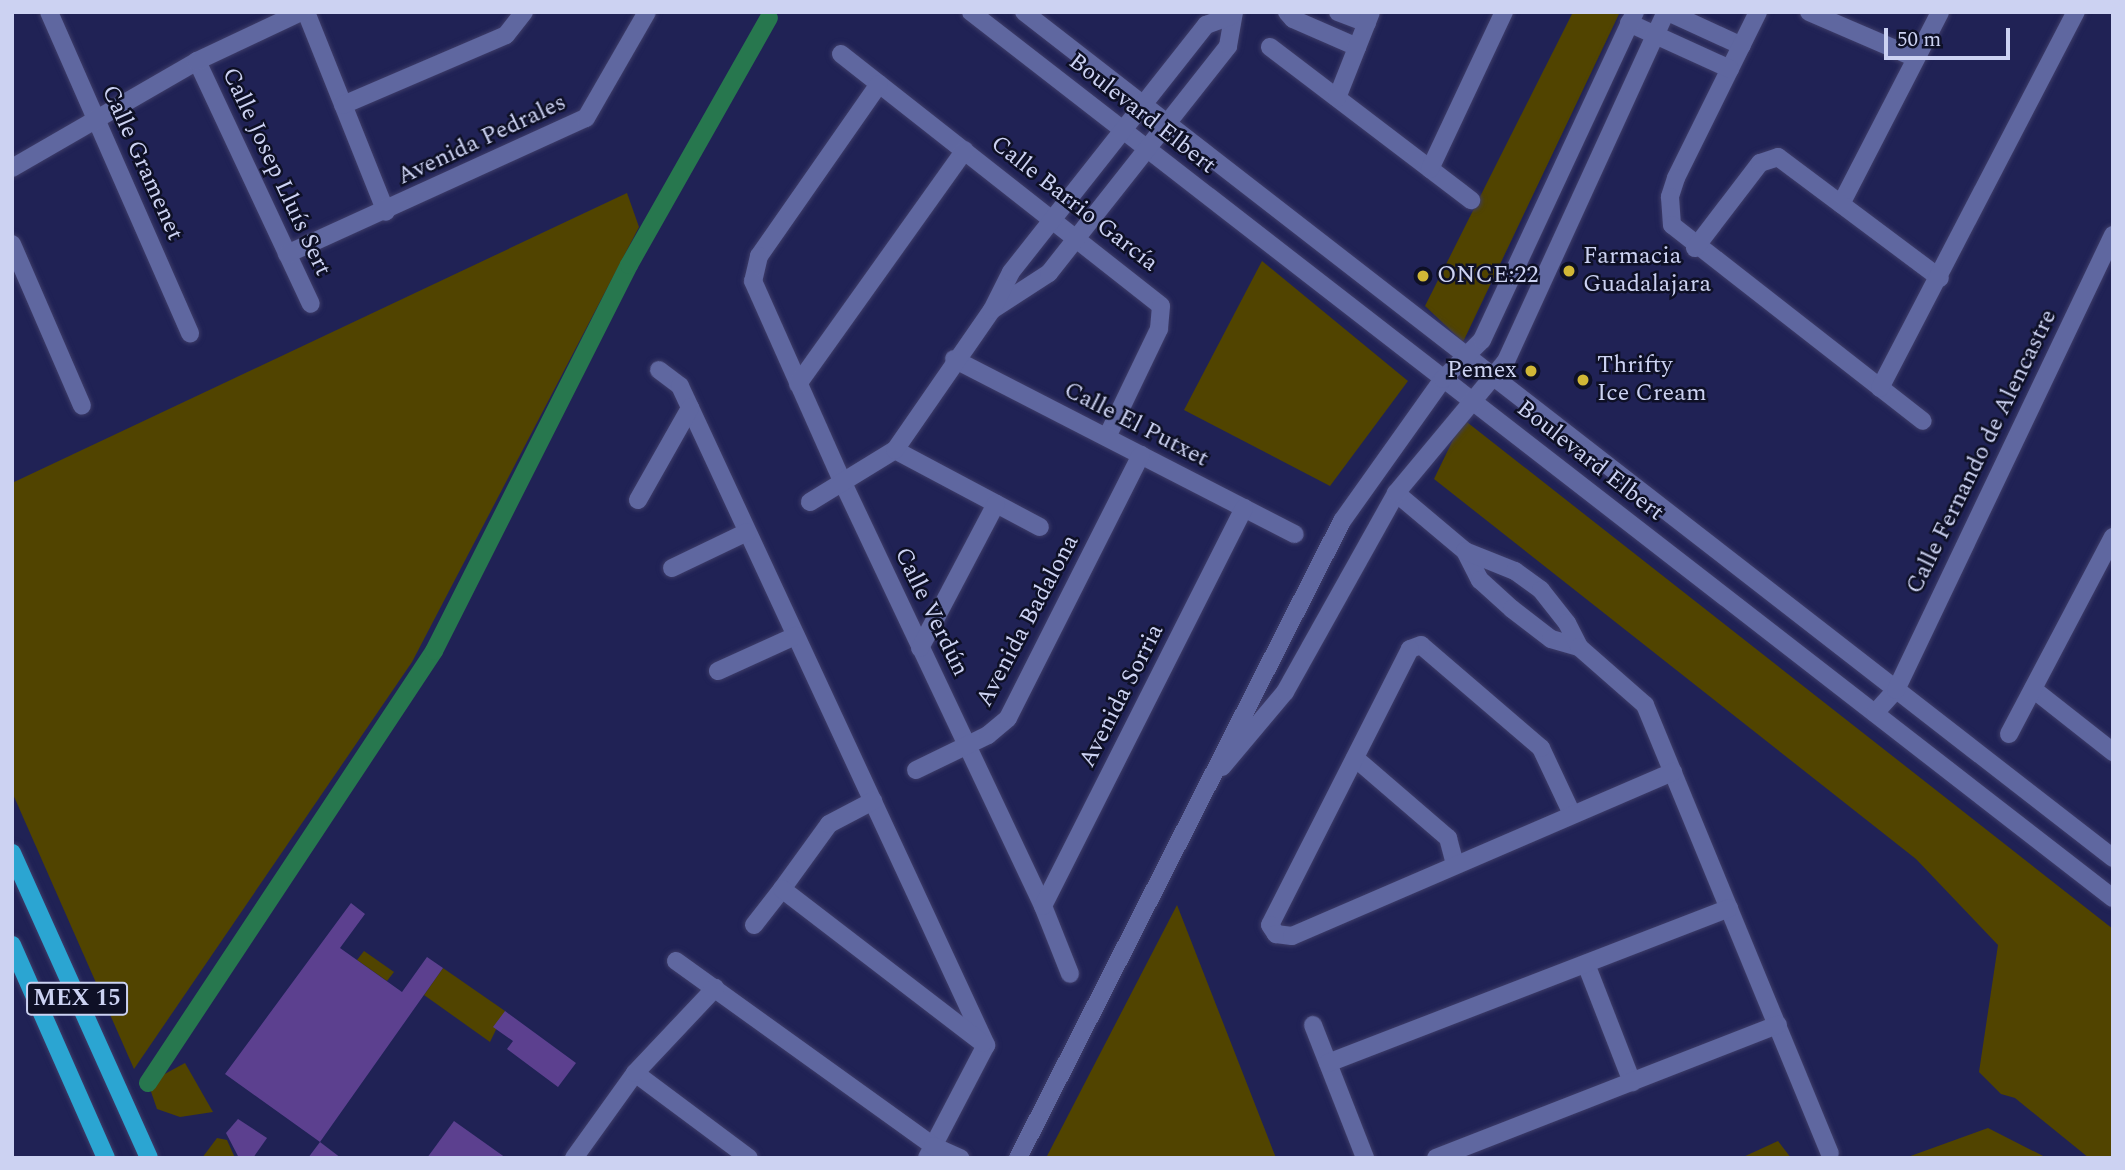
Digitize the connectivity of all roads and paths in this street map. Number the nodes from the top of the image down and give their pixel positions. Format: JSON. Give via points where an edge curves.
{"nodes":[{"id":1,"x":49,"y":12,"type":"edge"},
{"id":2,"x":303,"y":12,"type":"edge"},
{"id":3,"x":524,"y":12,"type":"edge"},
{"id":4,"x":647,"y":12,"type":"edge"},
{"id":5,"x":971,"y":12,"type":"edge"},
{"id":6,"x":1024,"y":12,"type":"edge"},
{"id":7,"x":1287,"y":12,"type":"edge"},
{"id":8,"x":1338,"y":12,"type":"edge"},
{"id":9,"x":1504,"y":12,"type":"edge"},
{"id":10,"x":1667,"y":12,"type":"edge"},
{"id":11,"x":1758,"y":12,"type":"edge"},
{"id":12,"x":1809,"y":12,"type":"edge"},
{"id":13,"x":1940,"y":12,"type":"edge"},
{"id":14,"x":2076,"y":12,"type":"edge"},
{"id":15,"x":1231,"y":14,"type":"edge"},
{"id":16,"x":1369,"y":18,"type":"edge"},
{"id":17,"x":1632,"y":18,"type":"edge"},
{"id":18,"x":1655,"y":35,"type":"junction"},
{"id":19,"x":1742,"y":46,"type":"junction"},
{"id":20,"x":1270,"y":47,"type":"dead end"},
{"id":21,"x":1357,"y":47,"type":"junction"},
{"id":22,"x":841,"y":54,"type":"dead end"},
{"id":23,"x":1916,"y":58,"type":"junction"},
{"id":24,"x":197,"y":61,"type":"junction"},
{"id":25,"x":1730,"y":69,"type":"junction"},
{"id":26,"x":879,"y":84,"type":"junction"},
{"id":27,"x":1337,"y":98,"type":"junction"},
{"id":28,"x":1143,"y":104,"type":"junction"},
{"id":29,"x":343,"y":105,"type":"junction"},
{"id":30,"x":95,"y":118,"type":"junction"},
{"id":31,"x":1167,"y":123,"type":"junction"},
{"id":32,"x":1124,"y":129,"type":"junction"},
{"id":33,"x":1147,"y":148,"type":"junction"},
{"id":34,"x":965,"y":150,"type":"junction"},
{"id":35,"x":12,"y":168,"type":"edge"},
{"id":36,"x":1430,"y":169,"type":"junction"},
{"id":37,"x":1471,"y":200,"type":"dead end"},
{"id":38,"x":1841,"y":204,"type":"junction"},
{"id":39,"x":386,"y":212,"type":"junction"},
{"id":40,"x":1053,"y":219,"type":"junction"},
{"id":41,"x":2113,"y":235,"type":"edge"},
{"id":42,"x":1077,"y":238,"type":"junction"},
{"id":43,"x":12,"y":244,"type":"edge"},
{"id":44,"x":1695,"y":248,"type":"junction"},
{"id":45,"x":287,"y":254,"type":"junction"},
{"id":46,"x":1940,"y":278,"type":"junction"},
{"id":47,"x":311,"y":303,"type":"dead end"},
{"id":48,"x":992,"y":310,"type":"junction"},
{"id":49,"x":190,"y":333,"type":"dead end"},
{"id":50,"x":1468,"y":358,"type":"junction"},
{"id":51,"x":954,"y":359,"type":"junction"},
{"id":52,"x":659,"y":370,"type":"dead end"},
{"id":53,"x":1493,"y":378,"type":"junction"},
{"id":54,"x":1443,"y":379,"type":"junction"},
{"id":55,"x":798,"y":384,"type":"junction"},
{"id":56,"x":1880,"y":388,"type":"junction"},
{"id":57,"x":1470,"y":399,"type":"junction"},
{"id":58,"x":82,"y":406,"type":"dead end"},
{"id":59,"x":690,"y":408,"type":"junction"},
{"id":60,"x":1923,"y":421,"type":"dead end"},
{"id":61,"x":1107,"y":437,"type":"junction"},
{"id":62,"x":895,"y":450,"type":"junction"},
{"id":63,"x":1141,"y":455,"type":"junction"},
{"id":64,"x":844,"y":485,"type":"junction"},
{"id":65,"x":1396,"y":493,"type":"junction"},
{"id":66,"x":638,"y":500,"type":"dead end"},
{"id":67,"x":810,"y":502,"type":"dead end"},
{"id":68,"x":996,"y":504,"type":"junction"},
{"id":69,"x":1244,"y":508,"type":"junction"},
{"id":70,"x":1040,"y":527,"type":"dead end"},
{"id":71,"x":747,"y":532,"type":"junction"},
{"id":72,"x":1295,"y":534,"type":"dead end"},
{"id":73,"x":2113,"y":537,"type":"edge"},
{"id":74,"x":1465,"y":551,"type":"junction"},
{"id":75,"x":672,"y":568,"type":"dead end"},
{"id":76,"x":795,"y":636,"type":"junction"},
{"id":77,"x":1579,"y":647,"type":"junction"},
{"id":78,"x":920,"y":648,"type":"junction"},
{"id":79,"x":718,"y":671,"type":"dead end"},
{"id":80,"x":2033,"y":689,"type":"junction"},
{"id":81,"x":1896,"y":690,"type":"junction"},
{"id":82,"x":1875,"y":713,"type":"junction"},
{"id":83,"x":1240,"y":715,"type":"junction"},
{"id":84,"x":1259,"y":728,"type":"junction"},
{"id":85,"x":2009,"y":734,"type":"dead end"},
{"id":86,"x":968,"y":744,"type":"junction"},
{"id":87,"x":2113,"y":752,"type":"edge"},
{"id":88,"x":1354,"y":758,"type":"junction"},
{"id":89,"x":916,"y":770,"type":"dead end"},
{"id":90,"x":1673,"y":772,"type":"junction"},
{"id":91,"x":1211,"y":778,"type":"junction"},
{"id":92,"x":873,"y":801,"type":"junction"},
{"id":93,"x":1572,"y":814,"type":"junction"},
{"id":94,"x":12,"y":853,"type":"edge"},
{"id":95,"x":2113,"y":858,"type":"edge"},
{"id":96,"x":1455,"y":865,"type":"junction"},
{"id":97,"x":782,"y":889,"type":"junction"},
{"id":98,"x":2113,"y":898,"type":"edge"},
{"id":99,"x":1043,"y":906,"type":"junction"},
{"id":100,"x":1729,"y":908,"type":"junction"},
{"id":101,"x":754,"y":925,"type":"dead end"},
{"id":102,"x":12,"y":945,"type":"edge"},
{"id":103,"x":676,"y":961,"type":"dead end"},
{"id":104,"x":1586,"y":964,"type":"junction"},
{"id":105,"x":1070,"y":974,"type":"dead end"},
{"id":106,"x":715,"y":988,"type":"junction"},
{"id":107,"x":1313,"y":1025,"type":"dead end"},
{"id":108,"x":1779,"y":1025,"type":"junction"},
{"id":109,"x":986,"y":1045,"type":"junction"},
{"id":110,"x":1328,"y":1063,"type":"junction"},
{"id":111,"x":635,"y":1073,"type":"junction"},
{"id":112,"x":1632,"y":1082,"type":"junction"},
{"id":113,"x":930,"y":1152,"type":"edge"},
{"id":114,"x":1830,"y":1153,"type":"dead end"},
{"id":115,"x":737,"y":1154,"type":"edge"},
{"id":116,"x":106,"y":1158,"type":"edge"},
{"id":117,"x":149,"y":1158,"type":"edge"},
{"id":118,"x":574,"y":1158,"type":"edge"},
{"id":119,"x":960,"y":1158,"type":"edge"},
{"id":120,"x":1018,"y":1158,"type":"edge"},
{"id":121,"x":1365,"y":1158,"type":"edge"},
{"id":122,"x":1436,"y":1158,"type":"edge"}],
"edges":[{"from":1,"to":30,"type":"street","name":"Calle Gramenet"},
{"from":2,"to":24,"type":"street"},
{"from":2,"to":29,"type":"street"},
{"from":3,"to":29,"type":"street","via":[[506,36]]},
{"from":4,"to":39,"type":"street","name":"Avenida Pedrales","via":[[586,118]]},
{"from":5,"to":32,"type":"street","name":"Boulevard Elbert"},
{"from":6,"to":28,"type":"street","name":"Boulevard Elbert"},
{"from":7,"to":21,"type":"street","via":[[1293,19]]},
{"from":8,"to":16,"type":"street"},
{"from":9,"to":36,"type":"street"},
{"from":10,"to":18,"type":"street"},
{"from":10,"to":19,"type":"street"},
{"from":11,"to":19,"type":"street"},
{"from":12,"to":23,"type":"street"},
{"from":13,"to":23,"type":"street"},
{"from":14,"to":46,"type":"street"},
{"from":15,"to":28,"type":"street","via":[[1206,24]]},
{"from":15,"to":31,"type":"street","via":[[1228,46]]},
{"from":16,"to":21,"type":"street"},
{"from":17,"to":18,"type":"street"},
{"from":17,"to":50,"type":"street","via":[[1482,340]]},
{"from":18,"to":25,"type":"street"},
{"from":18,"to":53,"type":"street","via":[[1506,361]]},
{"from":19,"to":25,"type":"street"},
{"from":20,"to":27,"type":"street"},
{"from":21,"to":27,"type":"street"},
{"from":22,"to":26,"type":"street","name":"Calle Barrio García"},
{"from":23,"to":38,"type":"street"},
{"from":24,"to":30,"type":"street"},
{"from":24,"to":45,"type":"street","name":"Calle Josep Lluís Sert"},
{"from":25,"to":44,"type":"street","via":[[1670,197],[1672,225]]},
{"from":26,"to":34,"type":"street","name":"Calle Barrio García"},
{"from":26,"to":55,"type":"street","name":"Calle Verdún","via":[[753,270],[755,289]]},
{"from":27,"to":36,"type":"street"},
{"from":28,"to":31,"type":"street","name":"Boulevard Elbert"},
{"from":28,"to":32,"type":"street"},
{"from":29,"to":39,"type":"street"},
{"from":30,"to":35,"type":"street"},
{"from":30,"to":49,"type":"street","name":"Calle Gramenet"},
{"from":31,"to":33,"type":"street"},
{"from":31,"to":50,"type":"street","name":"Boulevard Elbert"},
{"from":32,"to":33,"type":"street","name":"Boulevard Elbert"},
{"from":32,"to":40,"type":"street"},
{"from":33,"to":42,"type":"street"},
{"from":33,"to":54,"type":"street","name":"Boulevard Elbert"},
{"from":34,"to":40,"type":"street","name":"Calle Barrio García"},
{"from":34,"to":55,"type":"street"},
{"from":36,"to":37,"type":"street"},
{"from":38,"to":44,"type":"street","via":[[1785,161],[1770,157],[1760,163]]},
{"from":38,"to":46,"type":"street"},
{"from":39,"to":45,"type":"street","name":"Avenida Pedrales"},
{"from":40,"to":42,"type":"street","name":"Calle Barrio García"},
{"from":40,"to":48,"type":"street","via":[[1011,272]]},
{"from":41,"to":81,"type":"street","name":"Calle Fernando de Alencastre"},
{"from":42,"to":48,"type":"street","via":[[1049,273]]},
{"from":42,"to":61,"type":"street","name":"Calle Barrio García","via":[[1157,300],[1163,313]]},
{"from":43,"to":58,"type":"street"},
{"from":44,"to":56,"type":"street"},
{"from":45,"to":47,"type":"street","name":"Calle Josep Lluís Sert"},
{"from":46,"to":56,"type":"street"},
{"from":48,"to":51,"type":"street"},
{"from":50,"to":53,"type":"street","name":"Boulevard Elbert"},
{"from":50,"to":54,"type":"street"},
{"from":51,"to":61,"type":"street","name":"Calle El Putxet"},
{"from":51,"to":62,"type":"street"},
{"from":52,"to":59,"type":"street","via":[[680,386]]},
{"from":53,"to":57,"type":"street"},
{"from":53,"to":81,"type":"street","name":"Boulevard Elbert"},
{"from":54,"to":57,"type":"street","name":"Boulevard Elbert"},
{"from":54,"to":83,"type":"street","via":[[1342,521]]},
{"from":55,"to":64,"type":"street","name":"Calle Verdún"},
{"from":56,"to":60,"type":"street"},
{"from":57,"to":65,"type":"street"},
{"from":57,"to":82,"type":"street","name":"Boulevard Elbert"},
{"from":59,"to":66,"type":"street"},
{"from":59,"to":71,"type":"street"},
{"from":61,"to":63,"type":"street","name":"Calle El Putxet"},
{"from":62,"to":64,"type":"street"},
{"from":62,"to":68,"type":"street"},
{"from":63,"to":69,"type":"street","name":"Calle El Putxet"},
{"from":63,"to":86,"type":"street","name":"Avenida Badalona","via":[[1008,718]]},
{"from":64,"to":67,"type":"street"},
{"from":64,"to":78,"type":"street","name":"Calle Verdún"},
{"from":65,"to":74,"type":"street"},
{"from":65,"to":84,"type":"street","via":[[1308,655]]},
{"from":68,"to":70,"type":"street"},
{"from":68,"to":78,"type":"street"},
{"from":69,"to":72,"type":"street","name":"Calle El Putxet"},
{"from":69,"to":99,"type":"street","name":"Avenida Sorria"},
{"from":71,"to":75,"type":"street"},
{"from":71,"to":76,"type":"street"},
{"from":73,"to":80,"type":"street"},
{"from":74,"to":77,"type":"street","via":[[1480,580],[1512,609],[1551,639]]},
{"from":74,"to":77,"type":"street","via":[[1516,571],[1541,590]]},
{"from":76,"to":79,"type":"street"},
{"from":76,"to":92,"type":"street"},
{"from":77,"to":90,"type":"street","via":[[1645,705]]},
{"from":78,"to":86,"type":"street","name":"Calle Verdún"},
{"from":80,"to":85,"type":"street"},
{"from":80,"to":87,"type":"street"},
{"from":81,"to":82,"type":"street","name":"Calle Fernando de Alencastre"},
{"from":81,"to":95,"type":"street","name":"Boulevard Elbert"},
{"from":82,"to":98,"type":"street","name":"Boulevard Elbert"},
{"from":83,"to":84,"type":"street","via":[[1245,729]]},
{"from":83,"to":91,"type":"street"},
{"from":84,"to":91,"type":"street"},
{"from":86,"to":89,"type":"street","name":"Avenida Badalona"},
{"from":86,"to":99,"type":"street","name":"Calle Verdún"},
{"from":88,"to":93,"type":"street","via":[[1409,649],[1421,645],[1541,748]]},
{"from":88,"to":96,"type":"street","via":[[1448,838]]},
{"from":88,"to":96,"type":"street","via":[[1270,925],[1276,934],[1292,936]]},
{"from":90,"to":93,"type":"street"},
{"from":90,"to":100,"type":"street"},
{"from":91,"to":120,"type":"street"},
{"from":92,"to":97,"type":"street","via":[[829,824]]},
{"from":92,"to":109,"type":"street"},
{"from":93,"to":96,"type":"street"},
{"from":94,"to":117,"type":"main road","number":"MEX 15"},
{"from":97,"to":101,"type":"street"},
{"from":97,"to":109,"type":"street"},
{"from":99,"to":105,"type":"street","name":"Calle Verdún"},
{"from":100,"to":104,"type":"street"},
{"from":100,"to":108,"type":"street"},
{"from":102,"to":116,"type":"main road","number":"MEX 15"},
{"from":103,"to":106,"type":"street"},
{"from":104,"to":110,"type":"street"},
{"from":104,"to":112,"type":"street"},
{"from":106,"to":111,"type":"street"},
{"from":106,"to":113,"type":"street"},
{"from":107,"to":110,"type":"street"},
{"from":108,"to":112,"type":"street"},
{"from":108,"to":114,"type":"street"},
{"from":109,"to":113,"type":"street"},
{"from":110,"to":121,"type":"street"},
{"from":111,"to":115,"type":"street"},
{"from":111,"to":118,"type":"street"},
{"from":112,"to":122,"type":"street"},
{"from":113,"to":119,"type":"street"}]}
